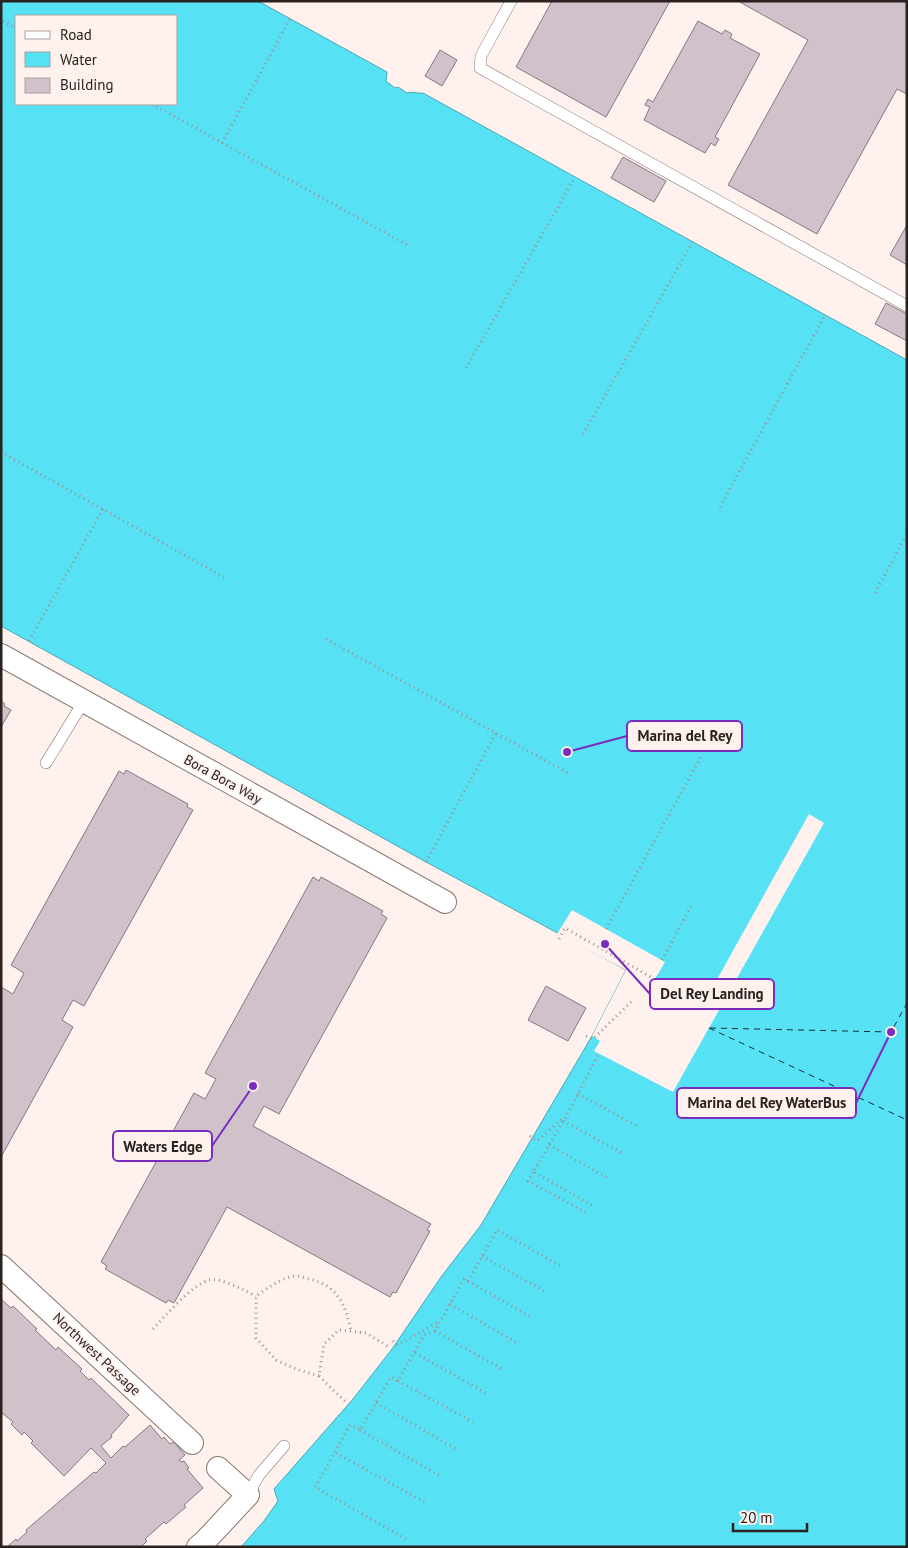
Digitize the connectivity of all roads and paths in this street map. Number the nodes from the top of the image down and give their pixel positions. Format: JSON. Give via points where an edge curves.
{"nodes":[{"id":1,"x":511,"y":1,"type":"edge"},
{"id":2,"x":290,"y":19,"type":"dead end"},
{"id":3,"x":3,"y":21,"type":"dead end"},
{"id":4,"x":15,"y":27,"type":"edge"},
{"id":5,"x":154,"y":105,"type":"edge"},
{"id":6,"x":222,"y":142,"type":"junction"},
{"id":7,"x":576,"y":177,"type":"dead end"},
{"id":8,"x":693,"y":241,"type":"dead end"},
{"id":9,"x":409,"y":246,"type":"dead end"},
{"id":10,"x":907,"y":306,"type":"edge"},
{"id":11,"x":825,"y":315,"type":"dead end"},
{"id":12,"x":466,"y":368,"type":"dead end"},
{"id":13,"x":583,"y":434,"type":"dead end"},
{"id":14,"x":1,"y":452,"type":"edge"},
{"id":15,"x":720,"y":507,"type":"dead end"},
{"id":16,"x":103,"y":509,"type":"junction"},
{"id":17,"x":907,"y":534,"type":"edge"},
{"id":18,"x":227,"y":579,"type":"dead end"},
{"id":19,"x":875,"y":593,"type":"dead end"},
{"id":20,"x":326,"y":639,"type":"dead end"},
{"id":21,"x":29,"y":641,"type":"dead end"},
{"id":22,"x":1,"y":655,"type":"edge"},
{"id":23,"x":84,"y":701,"type":"junction"},
{"id":24,"x":496,"y":733,"type":"junction"},
{"id":25,"x":701,"y":757,"type":"dead end"},
{"id":26,"x":46,"y":762,"type":"dead end"},
{"id":27,"x":568,"y":773,"type":"dead end"},
{"id":28,"x":426,"y":862,"type":"dead end"},
{"id":29,"x":445,"y":902,"type":"dead end"},
{"id":30,"x":693,"y":903,"type":"dead end"},
{"id":31,"x":606,"y":929,"type":"dead end"},
{"id":32,"x":559,"y":938,"type":"dead end"},
{"id":33,"x":662,"y":960,"type":"dead end"},
{"id":34,"x":651,"y":977,"type":"dead end"},
{"id":35,"x":632,"y":1001,"type":"dead end"},
{"id":36,"x":586,"y":1036,"type":"dead end"},
{"id":37,"x":600,"y":1053,"type":"dead end"},
{"id":38,"x":578,"y":1094,"type":"junction"},
{"id":39,"x":567,"y":1115,"type":"junction"},
{"id":40,"x":563,"y":1120,"type":"junction"},
{"id":41,"x":637,"y":1126,"type":"dead end"},
{"id":42,"x":530,"y":1136,"type":"dead end"},
{"id":43,"x":549,"y":1145,"type":"junction"},
{"id":44,"x":622,"y":1153,"type":"dead end"},
{"id":45,"x":533,"y":1172,"type":"junction"},
{"id":46,"x":608,"y":1178,"type":"dead end"},
{"id":47,"x":592,"y":1205,"type":"dead end"},
{"id":48,"x":589,"y":1214,"type":"dead end"},
{"id":49,"x":482,"y":1256,"type":"junction"},
{"id":50,"x":1,"y":1266,"type":"edge"},
{"id":51,"x":561,"y":1266,"type":"dead end"},
{"id":52,"x":468,"y":1281,"type":"junction"},
{"id":53,"x":546,"y":1292,"type":"dead end"},
{"id":54,"x":256,"y":1296,"type":"junction"},
{"id":55,"x":450,"y":1304,"type":"junction"},
{"id":56,"x":532,"y":1317,"type":"dead end"},
{"id":57,"x":440,"y":1321,"type":"junction"},
{"id":58,"x":153,"y":1329,"type":"dead end"},
{"id":59,"x":435,"y":1330,"type":"junction"},
{"id":60,"x":351,"y":1331,"type":"junction"},
{"id":61,"x":393,"y":1341,"type":"dead end"},
{"id":62,"x":517,"y":1342,"type":"dead end"},
{"id":63,"x":389,"y":1347,"type":"dead end"},
{"id":64,"x":415,"y":1353,"type":"junction"},
{"id":65,"x":502,"y":1368,"type":"dead end"},
{"id":66,"x":319,"y":1376,"type":"junction"},
{"id":67,"x":398,"y":1381,"type":"junction"},
{"id":68,"x":488,"y":1394,"type":"dead end"},
{"id":69,"x":345,"y":1401,"type":"dead end"},
{"id":70,"x":376,"y":1403,"type":"junction"},
{"id":71,"x":474,"y":1422,"type":"dead end"},
{"id":72,"x":360,"y":1430,"type":"junction"},
{"id":73,"x":192,"y":1443,"type":"dead end"},
{"id":74,"x":284,"y":1446,"type":"dead end"},
{"id":75,"x":458,"y":1450,"type":"dead end"},
{"id":76,"x":336,"y":1453,"type":"junction"},
{"id":77,"x":218,"y":1468,"type":"dead end"},
{"id":78,"x":442,"y":1477,"type":"dead end"},
{"id":79,"x":248,"y":1495,"type":"junction"},
{"id":80,"x":426,"y":1503,"type":"dead end"},
{"id":81,"x":406,"y":1540,"type":"dead end"},
{"id":82,"x":198,"y":1547,"type":"edge"}],
"edges":[{"from":1,"to":10,"type":"lane","via":[[482,56],[480,68]]},
{"from":2,"to":6,"type":"path"},
{"from":3,"to":4,"type":"path"},
{"from":5,"to":6,"type":"path"},
{"from":6,"to":9,"type":"path"},
{"from":7,"to":12,"type":"path"},
{"from":8,"to":13,"type":"path"},
{"from":11,"to":15,"type":"path"},
{"from":14,"to":16,"type":"path"},
{"from":16,"to":18,"type":"path"},
{"from":16,"to":21,"type":"path"},
{"from":17,"to":19,"type":"path"},
{"from":20,"to":24,"type":"path"},
{"from":22,"to":23,"type":"street","name":"Bora Bora Way"},
{"from":23,"to":26,"type":"lane"},
{"from":23,"to":29,"type":"street","name":"Bora Bora Way"},
{"from":24,"to":27,"type":"path"},
{"from":24,"to":28,"type":"path"},
{"from":25,"to":31,"type":"path"},
{"from":30,"to":33,"type":"path"},
{"from":32,"to":34,"type":"path","via":[[565,928]]},
{"from":35,"to":36,"type":"path","via":[[593,1040]]},
{"from":37,"to":38,"type":"path"},
{"from":38,"to":39,"type":"path"},
{"from":38,"to":41,"type":"path"},
{"from":39,"to":40,"type":"path"},
{"from":39,"to":42,"type":"path","via":[[537,1141]]},
{"from":40,"to":43,"type":"path"},
{"from":40,"to":44,"type":"path"},
{"from":43,"to":45,"type":"path"},
{"from":43,"to":46,"type":"path"},
{"from":45,"to":47,"type":"path"},
{"from":45,"to":48,"type":"path","via":[[528,1181]]},
{"from":49,"to":51,"type":"path","via":[[497,1230]]},
{"from":49,"to":52,"type":"path"},
{"from":49,"to":53,"type":"path"},
{"from":50,"to":73,"type":"street","name":"Northwest Passage"},
{"from":52,"to":55,"type":"path","via":[[464,1279]]},
{"from":52,"to":56,"type":"path"},
{"from":54,"to":58,"type":"path","via":[[228,1283],[210,1280],[194,1288]]},
{"from":54,"to":60,"type":"path","via":[[273,1284],[295,1276],[320,1281],[338,1295]]},
{"from":54,"to":66,"type":"path","via":[[256,1338],[276,1360]]},
{"from":55,"to":57,"type":"path"},
{"from":55,"to":62,"type":"path"},
{"from":57,"to":59,"type":"path"},
{"from":57,"to":61,"type":"path","via":[[398,1345]]},
{"from":59,"to":64,"type":"path","via":[[424,1335]]},
{"from":59,"to":65,"type":"path"},
{"from":60,"to":63,"type":"path","via":[[366,1333]]},
{"from":60,"to":66,"type":"path","via":[[339,1330],[324,1344]]},
{"from":64,"to":67,"type":"path"},
{"from":64,"to":68,"type":"path"},
{"from":66,"to":69,"type":"path"},
{"from":67,"to":70,"type":"path","via":[[391,1377]]},
{"from":67,"to":71,"type":"path"},
{"from":70,"to":72,"type":"path"},
{"from":70,"to":75,"type":"path"},
{"from":72,"to":76,"type":"path","via":[[350,1425]]},
{"from":72,"to":78,"type":"path"},
{"from":74,"to":79,"type":"lane"},
{"from":76,"to":80,"type":"path"},
{"from":76,"to":81,"type":"path","via":[[315,1487]]},
{"from":77,"to":79,"type":"street"},
{"from":79,"to":82,"type":"street"}]}
